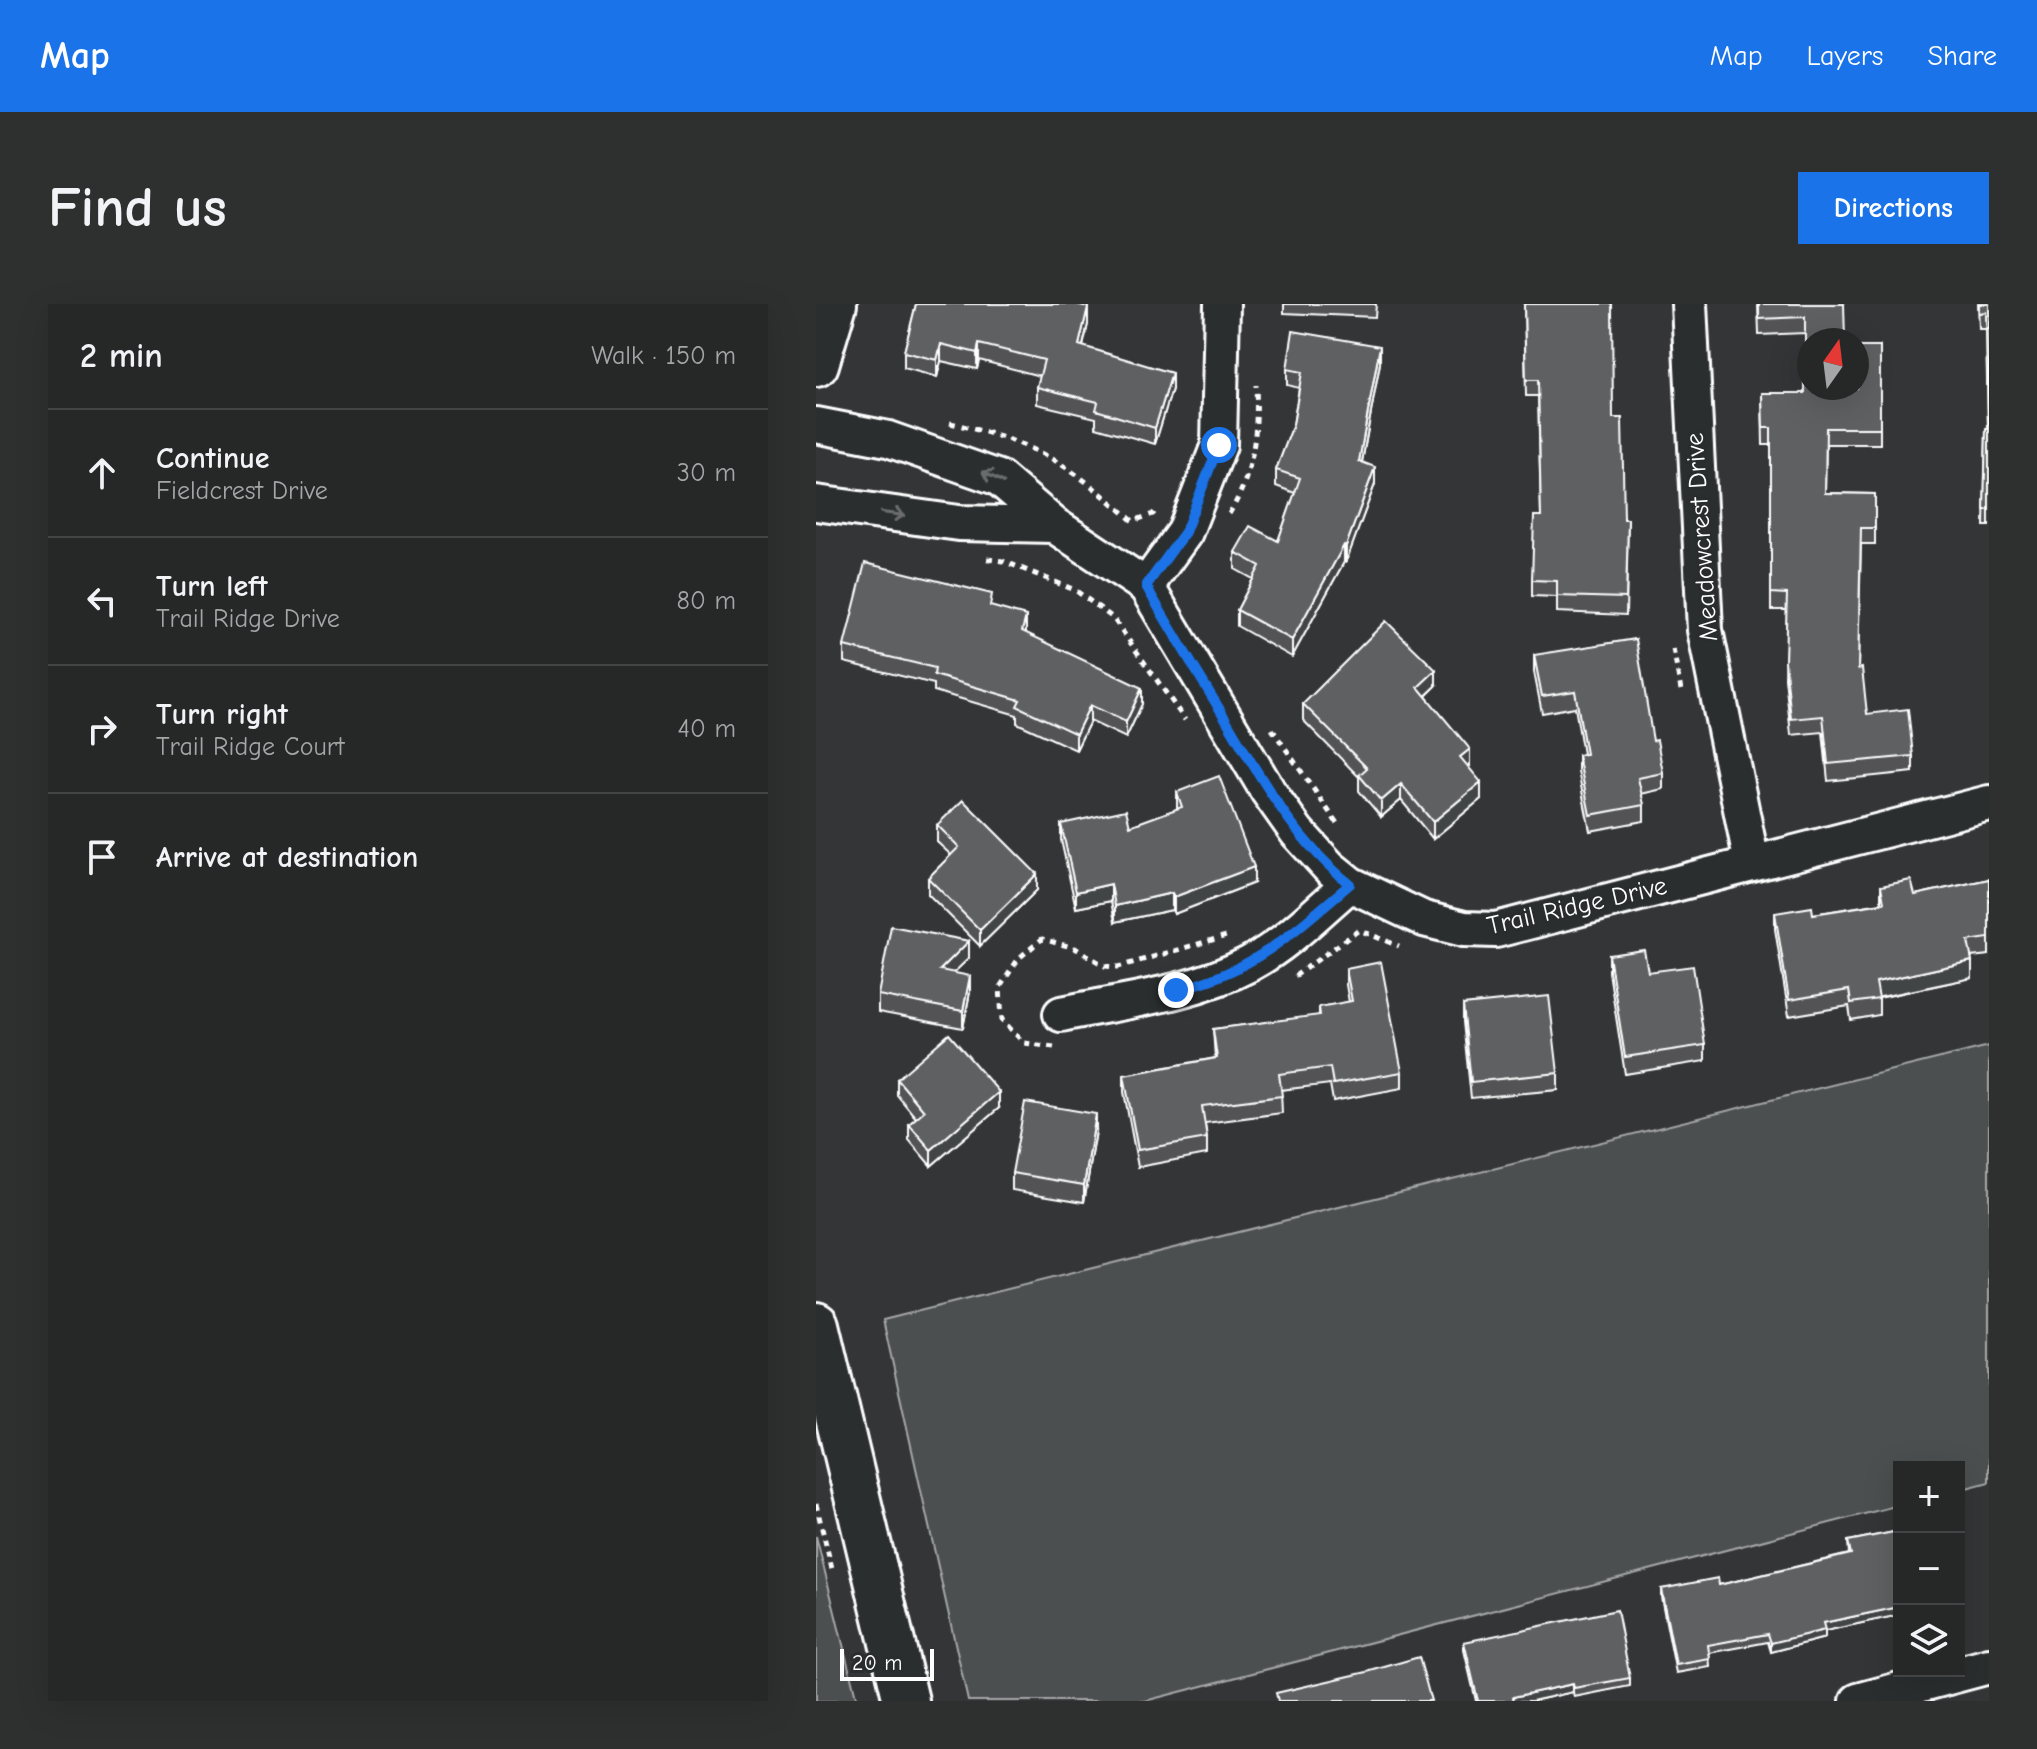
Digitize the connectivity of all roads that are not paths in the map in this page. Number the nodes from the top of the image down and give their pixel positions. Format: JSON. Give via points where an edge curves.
{"nodes":[{"id":1,"x":834,"y":304,"type":"edge"},
{"id":2,"x":1222,"y":304,"type":"edge"},
{"id":3,"x":1689,"y":304,"type":"edge"},
{"id":4,"x":816,"y":364,"type":"edge"},
{"id":5,"x":816,"y":425,"type":"edge"},
{"id":6,"x":816,"y":503,"type":"edge"},
{"id":7,"x":1054,"y":525,"type":"junction"},
{"id":8,"x":1146,"y":586,"type":"junction"},
{"id":9,"x":1989,"y":803,"type":"edge"},
{"id":10,"x":1752,"y":863,"type":"junction"},
{"id":11,"x":1350,"y":884,"type":"junction"},
{"id":12,"x":1061,"y":1014,"type":"dead end"},
{"id":13,"x":816,"y":1325,"type":"edge"},
{"id":14,"x":1989,"y":1671,"type":"edge"},
{"id":15,"x":906,"y":1701,"type":"edge"},
{"id":16,"x":1858,"y":1701,"type":"edge"}],
"edges":[{"from":1,"to":4,"type":"street"},
{"from":2,"to":8,"type":"street","via":[[1219,445],[1185,532]]},
{"from":3,"to":10,"type":"street","name":"Meadowcrest Drive","via":[[1705,630]]},
{"from":7,"to":5,"type":"street","name":"Trail Ridge Drive","one_way":true,"via":[[999,478],[888,439]]},
{"from":6,"to":7,"type":"street","one_way":true,"via":[[959,523]]},
{"from":7,"to":8,"type":"street","name":"Trail Ridge Drive"},
{"from":8,"to":11,"type":"street","name":"Trail Ridge Drive","via":[[1268,791],[1297,832]]},
{"from":9,"to":10,"type":"street","name":"Trail Ridge Drive"},
{"from":10,"to":11,"type":"street","name":"Trail Ridge Drive","via":[[1496,930],[1424,919]]},
{"from":11,"to":12,"type":"street","via":[[1282,943],[1210,982]]},
{"from":13,"to":15,"type":"street"},
{"from":14,"to":16,"type":"street"}]}
